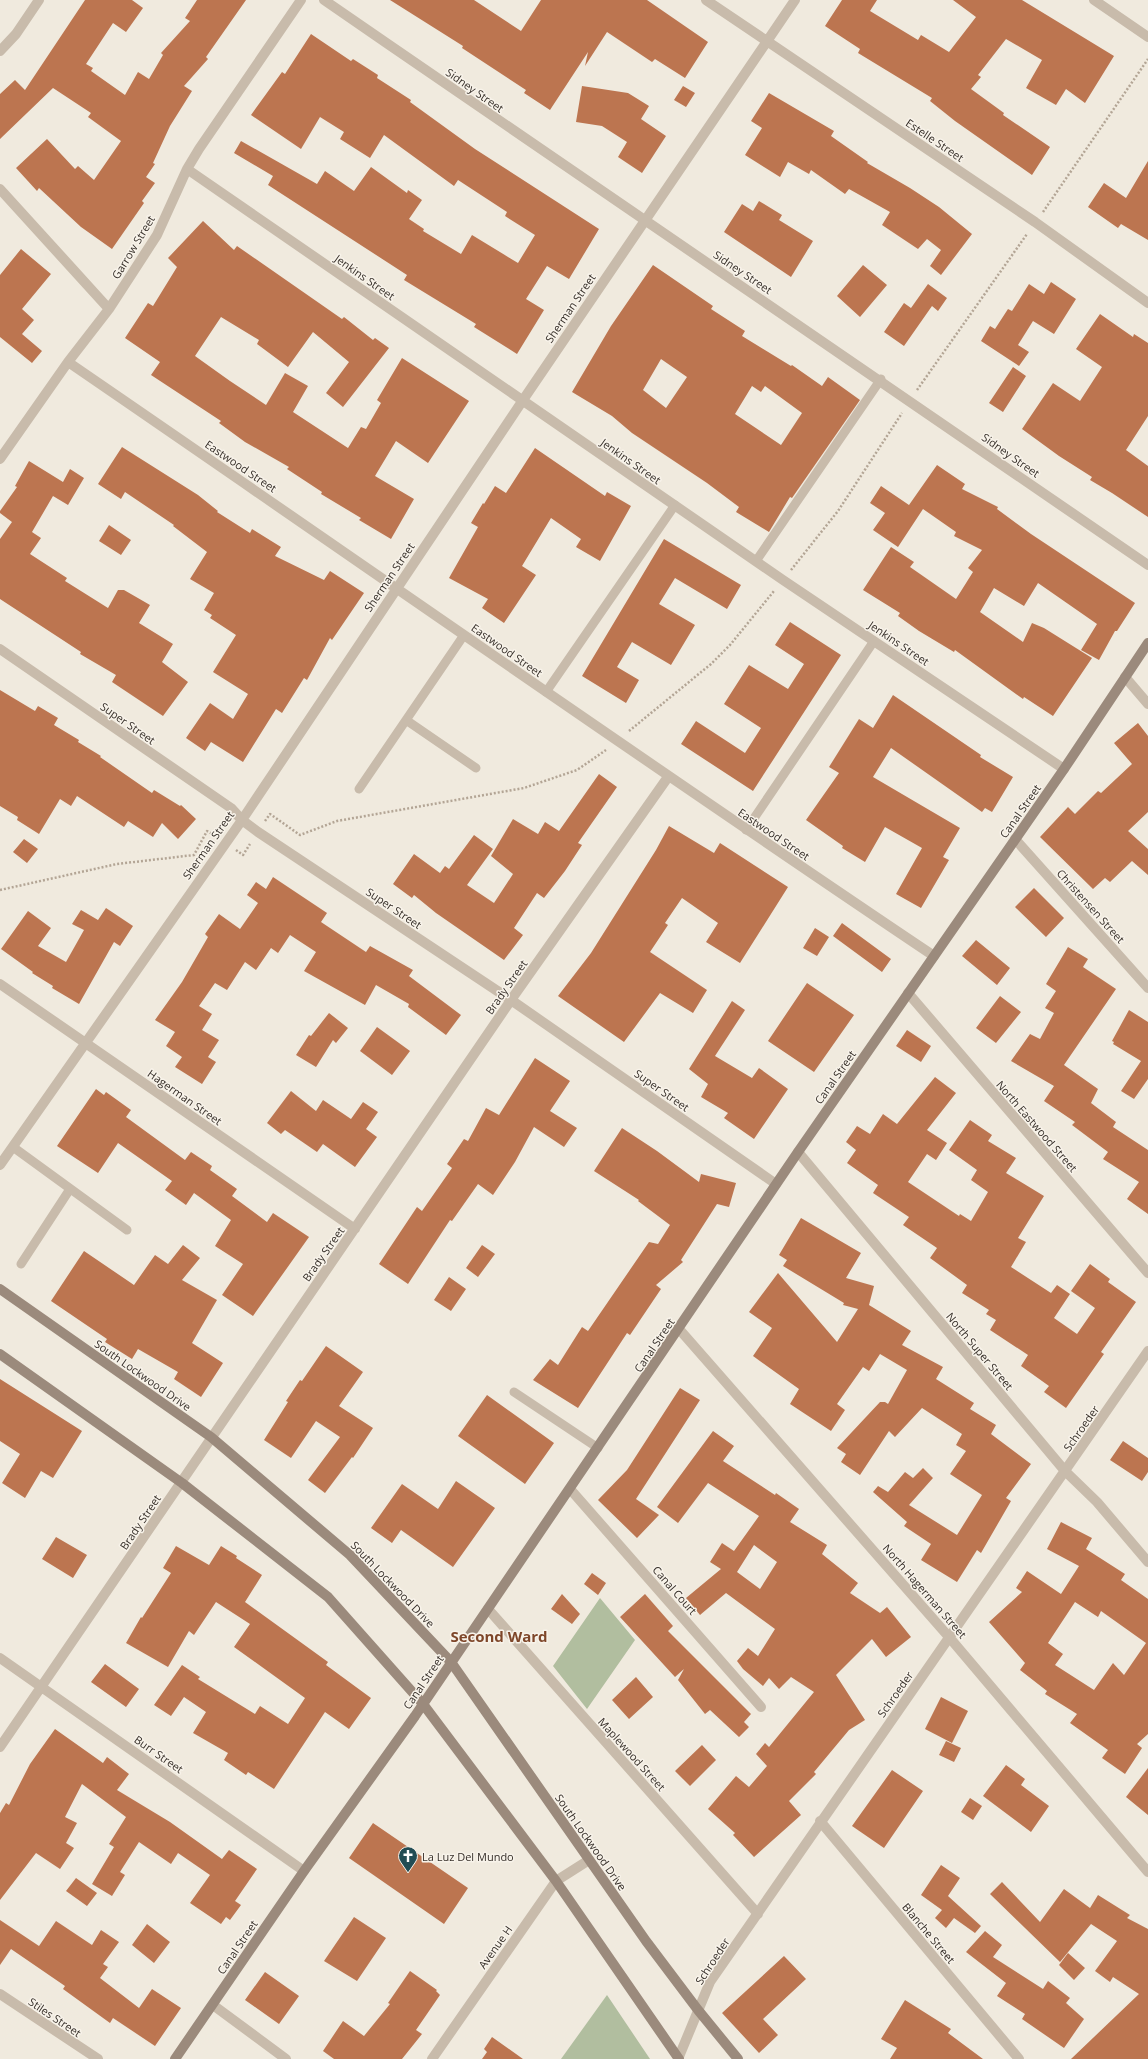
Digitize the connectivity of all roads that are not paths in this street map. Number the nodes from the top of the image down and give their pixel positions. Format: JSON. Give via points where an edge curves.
{"nodes":[{"id":1,"x":39,"y":0,"type":"edge"},
{"id":2,"x":301,"y":0,"type":"edge"},
{"id":3,"x":324,"y":0,"type":"edge"},
{"id":4,"x":706,"y":0,"type":"edge"},
{"id":5,"x":795,"y":0,"type":"edge"},
{"id":6,"x":1094,"y":0,"type":"edge"},
{"id":7,"x":1148,"y":37,"type":"edge"},
{"id":8,"x":766,"y":42,"type":"junction"},
{"id":9,"x":0,"y":51,"type":"edge"},
{"id":10,"x":187,"y":169,"type":"junction"},
{"id":11,"x":0,"y":189,"type":"edge"},
{"id":12,"x":644,"y":220,"type":"junction"},
{"id":13,"x":1148,"y":303,"type":"edge"},
{"id":14,"x":109,"y":309,"type":"junction"},
{"id":15,"x":68,"y":362,"type":"junction"},
{"id":16,"x":881,"y":379,"type":"junction"},
{"id":17,"x":522,"y":400,"type":"junction"},
{"id":18,"x":0,"y":459,"type":"edge"},
{"id":19,"x":675,"y":505,"type":"junction"},
{"id":20,"x":756,"y":561,"type":"junction"},
{"id":21,"x":1148,"y":565,"type":"edge"},
{"id":22,"x":397,"y":587,"type":"junction"},
{"id":23,"x":464,"y":635,"type":"junction"},
{"id":24,"x":874,"y":641,"type":"junction"},
{"id":25,"x":1148,"y":643,"type":"edge"},
{"id":26,"x":0,"y":649,"type":"edge"},
{"id":27,"x":1125,"y":677,"type":"junction"},
{"id":28,"x":546,"y":692,"type":"junction"},
{"id":29,"x":1148,"y":704,"type":"edge"},
{"id":30,"x":406,"y":720,"type":"junction"},
{"id":31,"x":476,"y":768,"type":"dead end"},
{"id":32,"x":1064,"y":769,"type":"junction"},
{"id":33,"x":668,"y":777,"type":"junction"},
{"id":34,"x":359,"y":789,"type":"dead end"},
{"id":35,"x":242,"y":820,"type":"junction"},
{"id":36,"x":746,"y":830,"type":"junction"},
{"id":37,"x":1015,"y":839,"type":"junction"},
{"id":38,"x":934,"y":956,"type":"junction"},
{"id":39,"x":0,"y":984,"type":"edge"},
{"id":40,"x":1148,"y":988,"type":"edge"},
{"id":41,"x":908,"y":994,"type":"junction"},
{"id":42,"x":511,"y":1000,"type":"junction"},
{"id":43,"x":85,"y":1042,"type":"junction"},
{"id":44,"x":12,"y":1147,"type":"junction"},
{"id":45,"x":798,"y":1152,"type":"junction"},
{"id":46,"x":0,"y":1165,"type":"edge"},
{"id":47,"x":776,"y":1184,"type":"junction"},
{"id":48,"x":70,"y":1189,"type":"junction"},
{"id":49,"x":355,"y":1229,"type":"junction"},
{"id":50,"x":127,"y":1230,"type":"dead end"},
{"id":51,"x":21,"y":1264,"type":"dead end"},
{"id":52,"x":1148,"y":1273,"type":"edge"},
{"id":53,"x":0,"y":1289,"type":"edge"},
{"id":54,"x":679,"y":1329,"type":"junction"},
{"id":55,"x":1148,"y":1351,"type":"edge"},
{"id":56,"x":0,"y":1354,"type":"edge"},
{"id":57,"x":514,"y":1392,"type":"dead end"},
{"id":58,"x":211,"y":1437,"type":"junction"},
{"id":59,"x":598,"y":1448,"type":"junction"},
{"id":60,"x":1065,"y":1471,"type":"junction"},
{"id":61,"x":182,"y":1483,"type":"junction"},
{"id":62,"x":570,"y":1488,"type":"junction"},
{"id":63,"x":1148,"y":1562,"type":"edge"},
{"id":64,"x":488,"y":1609,"type":"junction"},
{"id":65,"x":949,"y":1637,"type":"junction"},
{"id":66,"x":0,"y":1658,"type":"edge"},
{"id":67,"x":451,"y":1662,"type":"junction"},
{"id":68,"x":42,"y":1687,"type":"junction"},
{"id":69,"x":423,"y":1704,"type":"junction"},
{"id":70,"x":761,"y":1707,"type":"dead end"},
{"id":71,"x":0,"y":1747,"type":"edge"},
{"id":72,"x":820,"y":1821,"type":"junction"},
{"id":73,"x":589,"y":1860,"type":"junction"},
{"id":74,"x":304,"y":1871,"type":"junction"},
{"id":75,"x":1148,"y":1872,"type":"edge"},
{"id":76,"x":556,"y":1881,"type":"junction"},
{"id":77,"x":758,"y":1914,"type":"junction"},
{"id":78,"x":0,"y":1994,"type":"edge"},
{"id":79,"x":213,"y":2005,"type":"junction"},
{"id":80,"x":698,"y":2010,"type":"junction"},
{"id":81,"x":98,"y":2059,"type":"edge"},
{"id":82,"x":175,"y":2059,"type":"edge"},
{"id":83,"x":286,"y":2059,"type":"edge"},
{"id":84,"x":432,"y":2059,"type":"edge"},
{"id":85,"x":678,"y":2059,"type":"edge"},
{"id":86,"x":738,"y":2059,"type":"edge"},
{"id":87,"x":1019,"y":2059,"type":"edge"}],
"edges":[{"from":1,"to":9,"type":"street","via":[[16,34]]},
{"from":2,"to":10,"type":"street","name":"Garrow Street"},
{"from":3,"to":12,"type":"street","name":"Sidney Street"},
{"from":4,"to":8,"type":"street","name":"Estelle Street"},
{"from":5,"to":8,"type":"street","name":"Sherman Street"},
{"from":6,"to":7,"type":"street"},
{"from":8,"to":12,"type":"street","name":"Sherman Street"},
{"from":8,"to":13,"type":"street","name":"Estelle Street","via":[[1035,222]]},
{"from":10,"to":14,"type":"street","name":"Garrow Street","via":[[157,235]]},
{"from":10,"to":17,"type":"street","name":"Jenkins Street"},
{"from":11,"to":14,"type":"street"},
{"from":12,"to":16,"type":"street","name":"Sidney Street"},
{"from":12,"to":17,"type":"street","name":"Sherman Street"},
{"from":14,"to":15,"type":"street","name":"Garrow Street"},
{"from":15,"to":18,"type":"street","name":"Garrow Street"},
{"from":15,"to":22,"type":"street","name":"Eastwood Street"},
{"from":16,"to":20,"type":"lane"},
{"from":16,"to":21,"type":"street","name":"Sidney Street"},
{"from":17,"to":19,"type":"street","name":"Jenkins Street"},
{"from":17,"to":22,"type":"street","name":"Sherman Street"},
{"from":19,"to":20,"type":"street","name":"Jenkins Street"},
{"from":19,"to":28,"type":"lane"},
{"from":20,"to":24,"type":"street","name":"Jenkins Street"},
{"from":22,"to":23,"type":"street","name":"Eastwood Street"},
{"from":22,"to":35,"type":"street","name":"Sherman Street"},
{"from":23,"to":28,"type":"street","name":"Eastwood Street"},
{"from":23,"to":30,"type":"lane"},
{"from":24,"to":32,"type":"street","name":"Jenkins Street"},
{"from":24,"to":36,"type":"lane"},
{"from":25,"to":27,"type":"main road","name":"Canal Street"},
{"from":26,"to":35,"type":"street","name":"Super Street","via":[[231,808]]},
{"from":27,"to":29,"type":"street"},
{"from":27,"to":32,"type":"main road","name":"Canal Street"},
{"from":28,"to":33,"type":"street","name":"Eastwood Street"},
{"from":30,"to":31,"type":"lane"},
{"from":30,"to":34,"type":"lane"},
{"from":32,"to":37,"type":"main road","name":"Canal Street"},
{"from":33,"to":36,"type":"street","name":"Eastwood Street"},
{"from":33,"to":42,"type":"street","name":"Brady Street"},
{"from":35,"to":42,"type":"street","name":"Super Street"},
{"from":35,"to":43,"type":"street","name":"Sherman Street"},
{"from":36,"to":38,"type":"street","name":"Eastwood Street"},
{"from":37,"to":38,"type":"main road","name":"Canal Street"},
{"from":37,"to":40,"type":"street","name":"Christensen Street"},
{"from":38,"to":41,"type":"main road","name":"Canal Street"},
{"from":39,"to":43,"type":"street","name":"Hagerman Street"},
{"from":41,"to":45,"type":"main road","name":"Canal Street"},
{"from":41,"to":52,"type":"street","name":"North Eastwood Street"},
{"from":42,"to":47,"type":"street","name":"Super Street"},
{"from":42,"to":49,"type":"street","name":"Brady Street"},
{"from":43,"to":44,"type":"street","name":"Sherman Street"},
{"from":43,"to":49,"type":"street","name":"Hagerman Street"},
{"from":44,"to":46,"type":"street","name":"Sherman Street"},
{"from":44,"to":48,"type":"lane"},
{"from":45,"to":47,"type":"main road","name":"Canal Street"},
{"from":45,"to":60,"type":"street","name":"North Super Street"},
{"from":47,"to":54,"type":"main road","name":"Canal Street"},
{"from":48,"to":50,"type":"lane"},
{"from":48,"to":51,"type":"lane"},
{"from":49,"to":58,"type":"street","name":"Brady Street"},
{"from":53,"to":58,"type":"main road","name":"South Lockwood Drive"},
{"from":54,"to":59,"type":"main road","name":"Canal Street"},
{"from":54,"to":65,"type":"street","name":"North Hagerman Street"},
{"from":55,"to":60,"type":"street","name":"Schroeder"},
{"from":56,"to":61,"type":"main road"},
{"from":57,"to":59,"type":"lane"},
{"from":58,"to":61,"type":"street","name":"Brady Street"},
{"from":58,"to":67,"type":"main road","name":"South Lockwood Drive","via":[[350,1555]]},
{"from":59,"to":62,"type":"main road","name":"Canal Street"},
{"from":60,"to":63,"type":"street","name":"North Super Street","via":[[1097,1502]]},
{"from":60,"to":65,"type":"street","name":"Schroeder"},
{"from":61,"to":68,"type":"street","name":"Brady Street"},
{"from":61,"to":69,"type":"main road","via":[[328,1597]]},
{"from":62,"to":64,"type":"main road","name":"Canal Street"},
{"from":62,"to":70,"type":"street","name":"Canal Court"},
{"from":64,"to":67,"type":"main road","name":"Canal Street"},
{"from":64,"to":77,"type":"street","name":"Maplewood Street"},
{"from":65,"to":72,"type":"street","name":"Schroeder"},
{"from":65,"to":75,"type":"street","name":"North Hagerman Street"},
{"from":66,"to":68,"type":"street","name":"Burr Street"},
{"from":67,"to":69,"type":"main road","name":"Canal Street"},
{"from":67,"to":73,"type":"main road","name":"South Lockwood Drive"},
{"from":68,"to":71,"type":"street","name":"Brady Street"},
{"from":68,"to":74,"type":"street","name":"Burr Street"},
{"from":69,"to":74,"type":"main road","name":"Canal Street"},
{"from":69,"to":76,"type":"main road"},
{"from":72,"to":77,"type":"street","name":"Schroeder"},
{"from":72,"to":87,"type":"street","name":"Blanche Street"},
{"from":73,"to":76,"type":"street","name":"Avenue H"},
{"from":73,"to":80,"type":"main road","name":"South Lockwood Drive"},
{"from":74,"to":79,"type":"main road","name":"Canal Street"},
{"from":76,"to":84,"type":"street","name":"Avenue H"},
{"from":76,"to":85,"type":"main road"},
{"from":77,"to":80,"type":"street","name":"Schroeder","via":[[710,1982]]},
{"from":78,"to":81,"type":"street","name":"Stiles Street"},
{"from":79,"to":82,"type":"main road","name":"Canal Street"},
{"from":79,"to":83,"type":"street"},
{"from":80,"to":85,"type":"street","name":"Schroeder"},
{"from":80,"to":86,"type":"main road","name":"South Lockwood Drive"}]}
